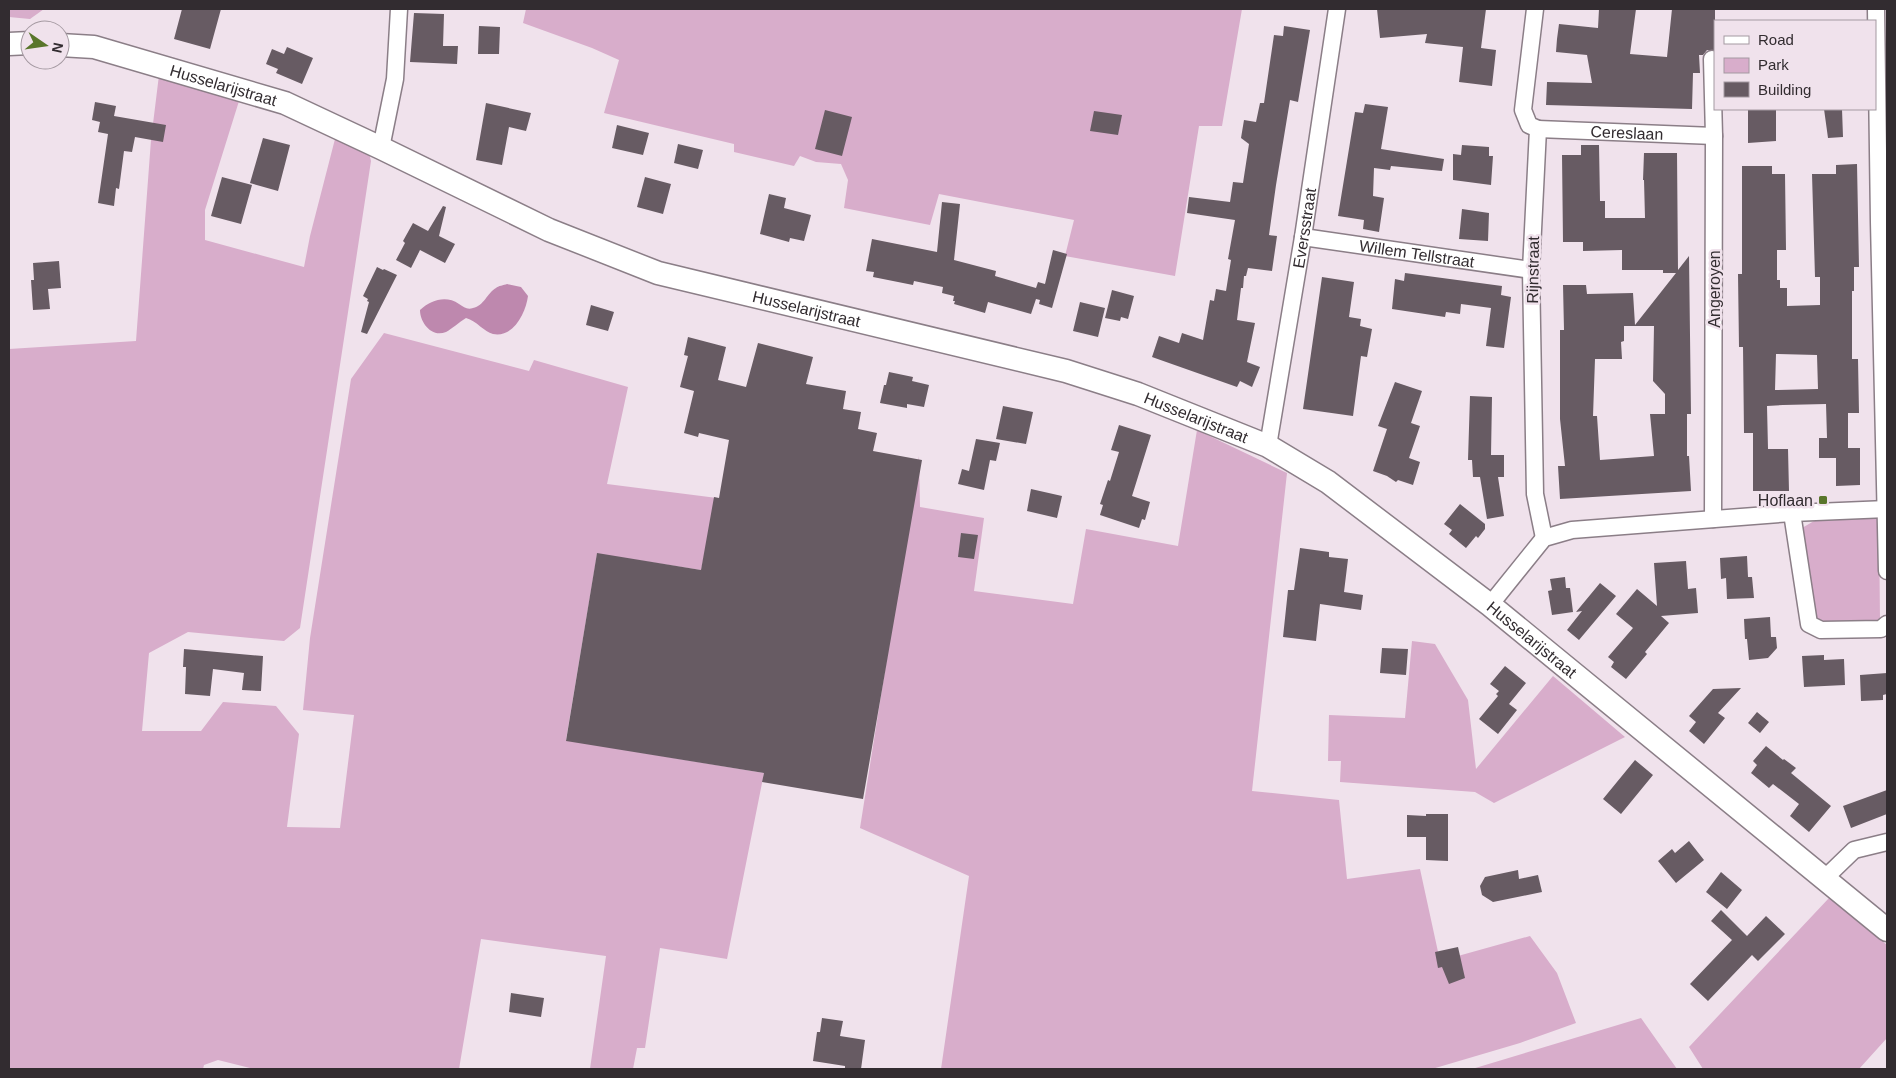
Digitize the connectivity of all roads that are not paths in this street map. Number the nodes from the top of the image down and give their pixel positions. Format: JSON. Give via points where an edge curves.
{"nodes":[{"id":1,"x":399,"y":9,"type":"edge"},
{"id":2,"x":1337,"y":9,"type":"edge"},
{"id":3,"x":1534,"y":9,"type":"edge"},
{"id":4,"x":1876,"y":9,"type":"edge"},
{"id":5,"x":70,"y":46,"type":"edge"},
{"id":6,"x":1712,"y":59,"type":"dead end"},
{"id":7,"x":1538,"y":129,"type":"junction"},
{"id":8,"x":1714,"y":136,"type":"junction"},
{"id":9,"x":380,"y":148,"type":"junction"},
{"id":10,"x":1303,"y":237,"type":"junction"},
{"id":11,"x":1532,"y":270,"type":"junction"},
{"id":12,"x":1268,"y":446,"type":"junction"},
{"id":13,"x":1886,"y":509,"type":"edge"},
{"id":14,"x":1792,"y":513,"type":"junction"},
{"id":15,"x":1713,"y":519,"type":"junction"},
{"id":16,"x":1544,"y":538,"type":"junction"},
{"id":17,"x":1887,"y":570,"type":"edge"},
{"id":18,"x":1490,"y":605,"type":"junction"},
{"id":19,"x":1887,"y":624,"type":"edge"},
{"id":20,"x":1887,"y":842,"type":"edge"},
{"id":21,"x":1824,"y":879,"type":"junction"},
{"id":22,"x":1887,"y":930,"type":"edge"}],
"edges":[{"from":1,"to":9,"type":"street","via":[[395,79]]},
{"from":2,"to":10,"type":"street","name":"Eversstraat"},
{"from":3,"to":7,"type":"street","via":[[1523,110],[1529,125]]},
{"from":4,"to":13,"type":"street"},
{"from":5,"to":9,"type":"street","name":"Husselarijstraat","via":[[94,47],[284,103]]},
{"from":6,"to":8,"type":"street","name":"Angeroyen"},
{"from":7,"to":8,"type":"street","name":"Cereslaan"},
{"from":7,"to":11,"type":"street","name":"Rijnstraat"},
{"from":8,"to":15,"type":"street","name":"Angeroyen"},
{"from":9,"to":12,"type":"street","name":"Husselarijstraat","via":[[549,230],[658,273],[1066,371],[1138,394]]},
{"from":10,"to":11,"type":"street","name":"Willem Tellstraat"},
{"from":10,"to":12,"type":"street","name":"Eversstraat"},
{"from":11,"to":16,"type":"street","name":"Rijnstraat","via":[[1535,494]]},
{"from":12,"to":18,"type":"street","name":"Husselarijstraat","via":[[1328,482]]},
{"from":13,"to":14,"type":"street"},
{"from":13,"to":17,"type":"street"},
{"from":14,"to":15,"type":"street"},
{"from":14,"to":19,"type":"street","via":[[1809,624],[1821,630],[1881,630]]},
{"from":15,"to":16,"type":"street","via":[[1572,530]]},
{"from":16,"to":18,"type":"street"},
{"from":18,"to":21,"type":"street","name":"Husselarijstraat"},
{"from":20,"to":21,"type":"street","via":[[1854,850]]},
{"from":21,"to":22,"type":"street","name":"Husselarijstraat"}]}
